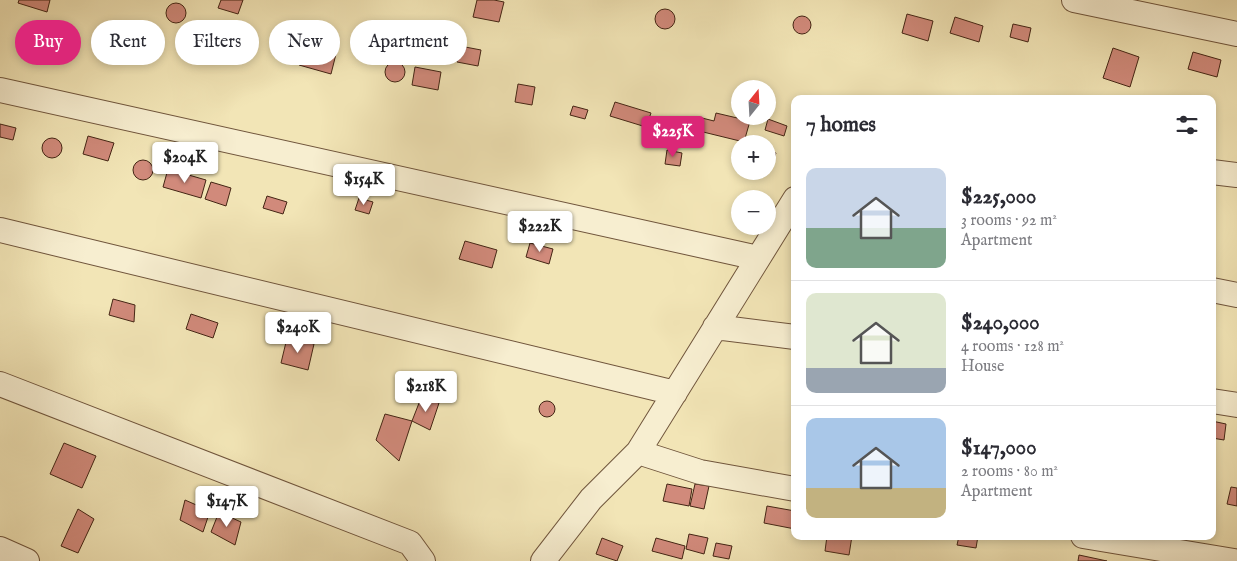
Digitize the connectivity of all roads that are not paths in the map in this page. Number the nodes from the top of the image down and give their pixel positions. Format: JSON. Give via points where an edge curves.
{"nodes":[{"id":1,"x":1074,"y":0,"type":"edge"},
{"id":2,"x":1237,"y":34,"type":"edge"},
{"id":3,"x":0,"y":90,"type":"edge"},
{"id":4,"x":1216,"y":172,"type":"edge"},
{"id":5,"x":1237,"y":175,"type":"edge"},
{"id":6,"x":791,"y":212,"type":"edge"},
{"id":7,"x":0,"y":230,"type":"edge"},
{"id":8,"x":758,"y":258,"type":"junction"},
{"id":9,"x":1216,"y":291,"type":"edge"},
{"id":10,"x":1237,"y":295,"type":"edge"},
{"id":11,"x":715,"y":328,"type":"junction"},
{"id":12,"x":791,"y":337,"type":"edge"},
{"id":13,"x":0,"y":384,"type":"edge"},
{"id":14,"x":675,"y":393,"type":"junction"},
{"id":15,"x":1216,"y":402,"type":"edge"},
{"id":16,"x":1237,"y":406,"type":"edge"},
{"id":17,"x":638,"y":452,"type":"junction"},
{"id":18,"x":791,"y":488,"type":"edge"},
{"id":19,"x":1108,"y":540,"type":"edge"},
{"id":20,"x":0,"y":548,"type":"edge"},
{"id":21,"x":27,"y":561,"type":"edge"},
{"id":22,"x":423,"y":561,"type":"edge"},
{"id":23,"x":544,"y":561,"type":"edge"},
{"id":24,"x":1234,"y":561,"type":"edge"}],
"edges":[{"from":1,"to":2,"type":"street"},
{"from":3,"to":8,"type":"street"},
{"from":4,"to":5,"type":"street"},
{"from":6,"to":8,"type":"street"},
{"from":7,"to":14,"type":"street"},
{"from":8,"to":11,"type":"street"},
{"from":9,"to":10,"type":"street"},
{"from":11,"to":12,"type":"street"},
{"from":11,"to":14,"type":"street"},
{"from":13,"to":22,"type":"street","via":[[410,544]]},
{"from":14,"to":17,"type":"street"},
{"from":15,"to":16,"type":"street"},
{"from":17,"to":18,"type":"street","via":[[700,472]]},
{"from":17,"to":23,"type":"street","via":[[591,499]]},
{"from":19,"to":24,"type":"street"},
{"from":20,"to":21,"type":"street"}]}
